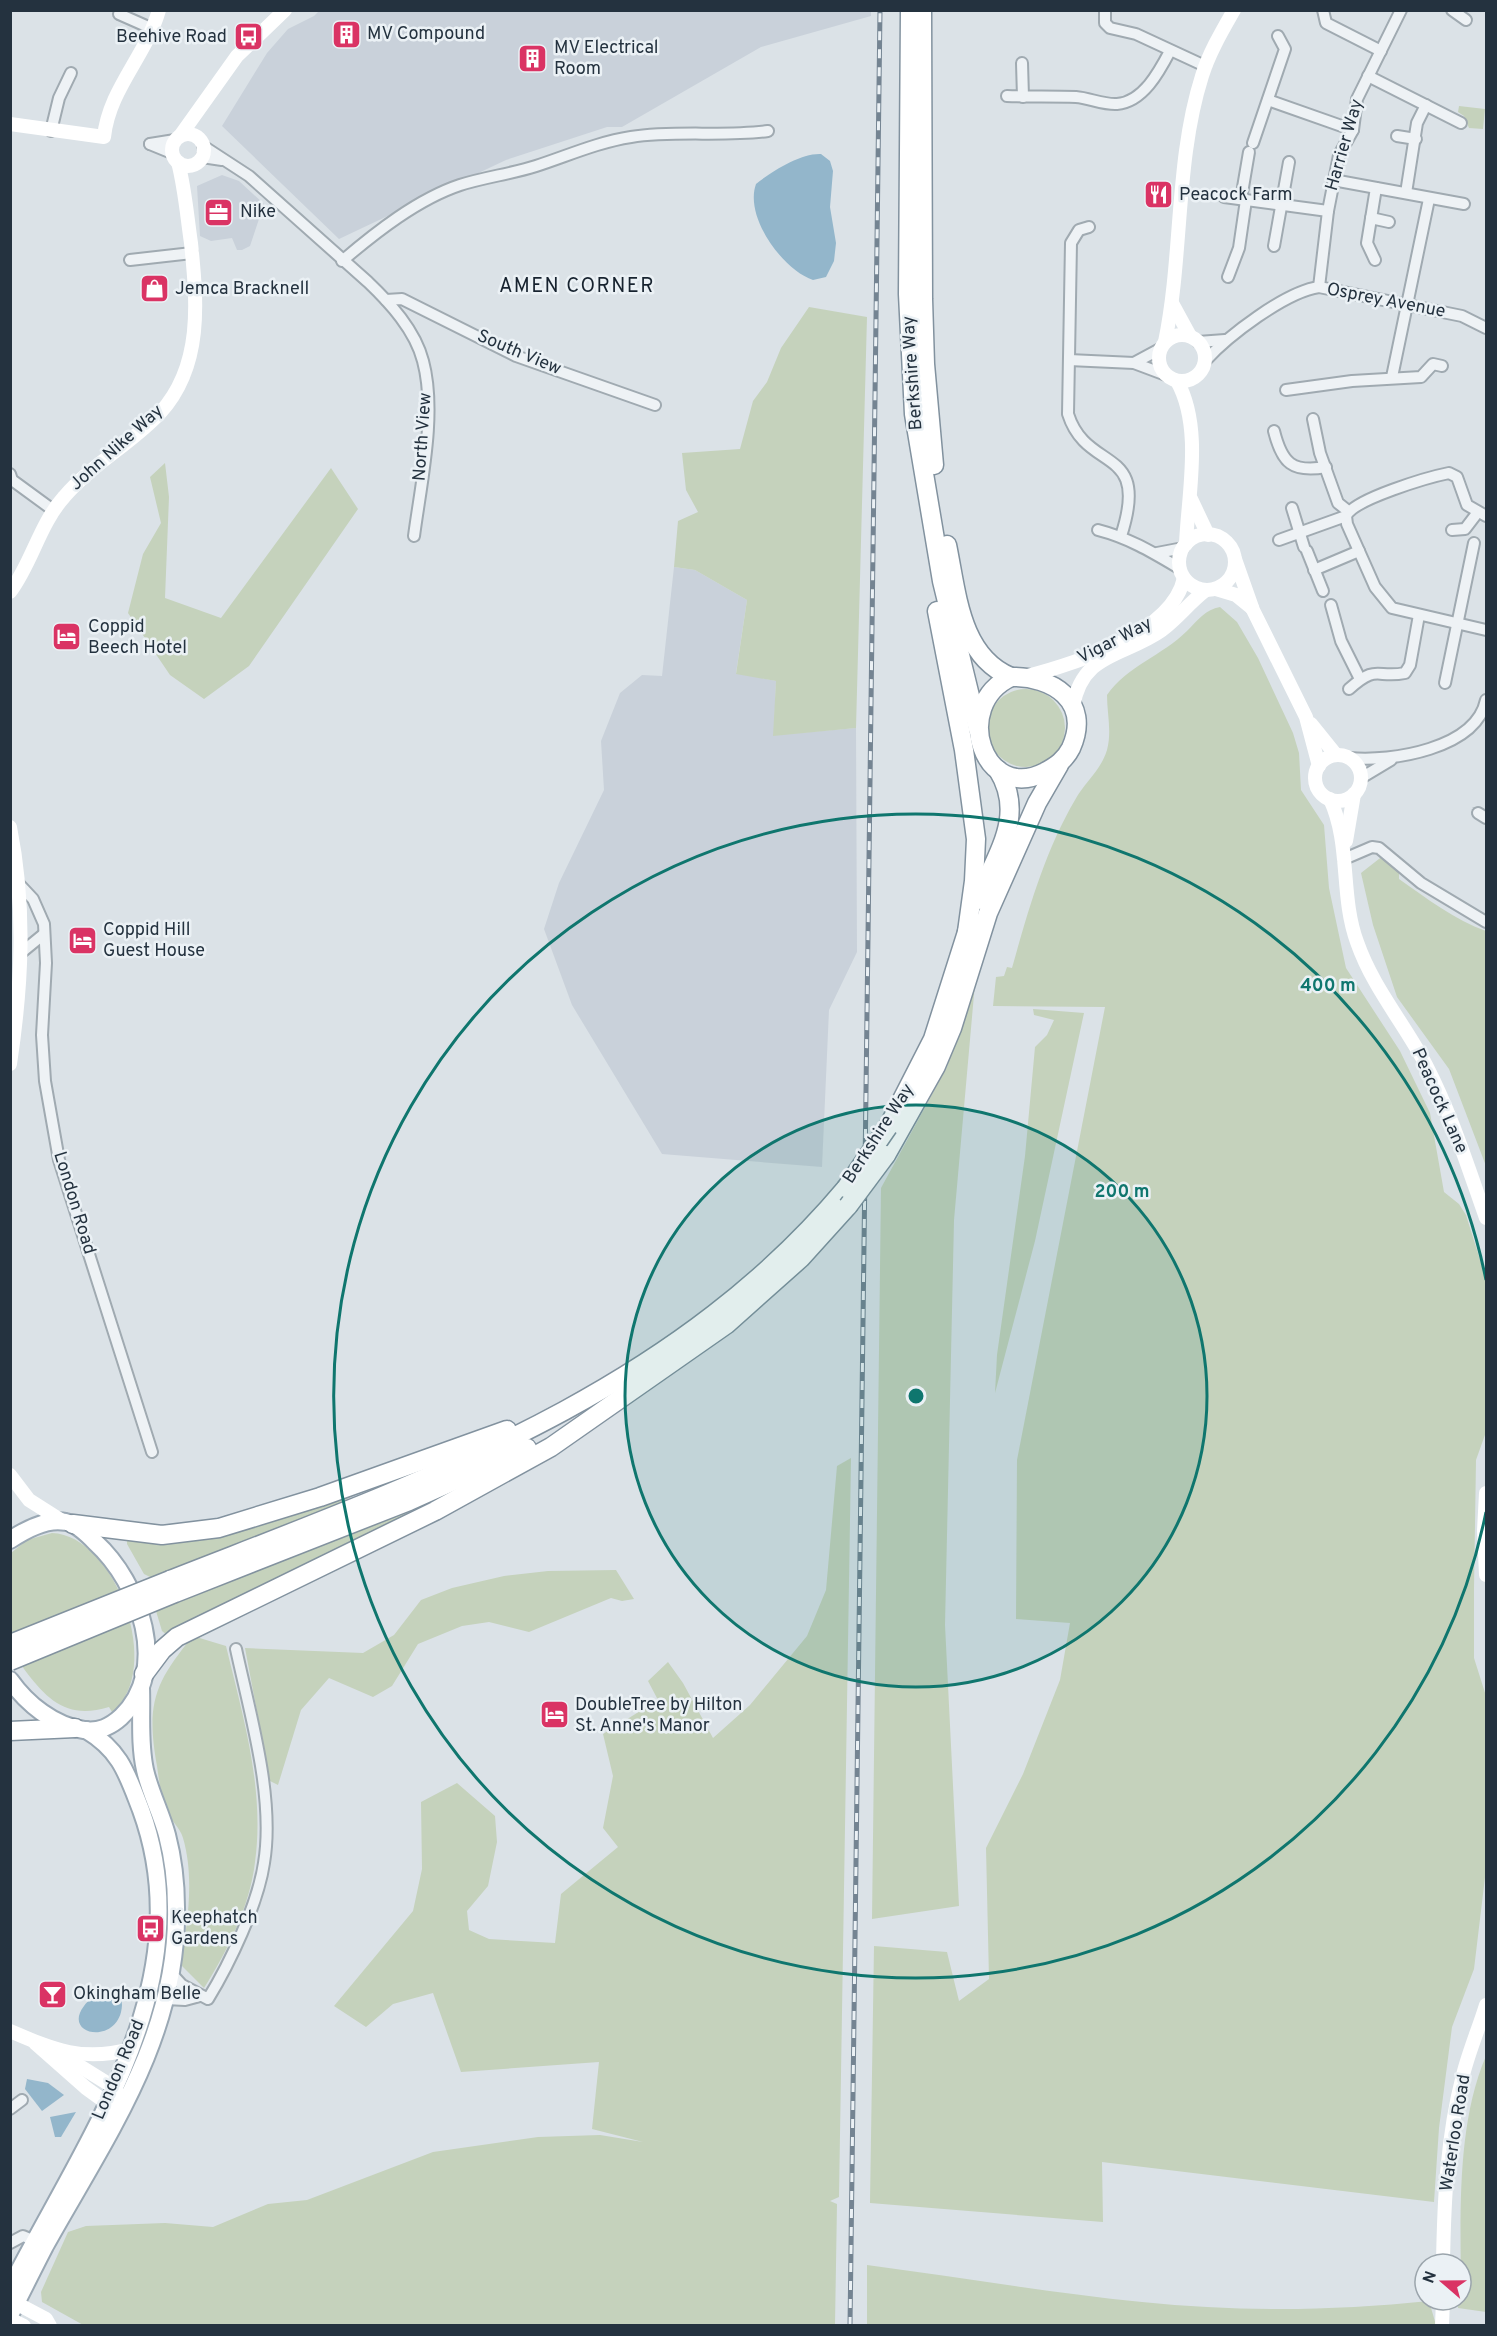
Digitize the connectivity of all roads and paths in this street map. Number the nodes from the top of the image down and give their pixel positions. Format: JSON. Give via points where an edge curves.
{"nodes":[{"id":1,"x":159,"y":10,"type":"edge"},
{"id":2,"x":285,"y":10,"type":"edge"},
{"id":3,"x":910,"y":10,"type":"edge"},
{"id":4,"x":922,"y":10,"type":"edge"},
{"id":5,"x":1105,"y":10,"type":"edge"},
{"id":6,"x":1234,"y":10,"type":"edge"},
{"id":7,"x":1323,"y":10,"type":"edge"},
{"id":8,"x":1401,"y":10,"type":"edge"},
{"id":9,"x":1452,"y":10,"type":"edge"},
{"id":10,"x":119,"y":12,"type":"edge"},
{"id":11,"x":1466,"y":20,"type":"dead end"},
{"id":12,"x":113,"y":26,"type":"dead end"},
{"id":13,"x":153,"y":29,"type":"junction"},
{"id":14,"x":1278,"y":36,"type":"dead end"},
{"id":15,"x":1170,"y":51,"type":"junction"},
{"id":16,"x":1381,"y":51,"type":"junction"},
{"id":17,"x":1022,"y":63,"type":"dead end"},
{"id":18,"x":1205,"y":66,"type":"junction"},
{"id":19,"x":71,"y":74,"type":"dead end"},
{"id":20,"x":1368,"y":76,"type":"junction"},
{"id":21,"x":1006,"y":96,"type":"dead end"},
{"id":22,"x":1023,"y":97,"type":"junction"},
{"id":23,"x":1268,"y":100,"type":"junction"},
{"id":24,"x":205,"y":101,"type":"junction"},
{"id":25,"x":1426,"y":105,"type":"junction"},
{"id":26,"x":1461,"y":123,"type":"dead end"},
{"id":27,"x":10,"y":124,"type":"edge"},
{"id":28,"x":51,"y":130,"type":"junction"},
{"id":29,"x":1353,"y":130,"type":"junction"},
{"id":30,"x":768,"y":131,"type":"dead end"},
{"id":31,"x":1397,"y":135,"type":"dead end"},
{"id":32,"x":1416,"y":139,"type":"junction"},
{"id":33,"x":177,"y":148,"type":"junction"},
{"id":34,"x":199,"y":151,"type":"junction"},
{"id":35,"x":1289,"y":162,"type":"dead end"},
{"id":36,"x":1333,"y":180,"type":"junction"},
{"id":37,"x":184,"y":188,"type":"junction"},
{"id":38,"x":1376,"y":188,"type":"junction"},
{"id":39,"x":1406,"y":194,"type":"junction"},
{"id":40,"x":1224,"y":197,"type":"dead end"},
{"id":41,"x":1429,"y":198,"type":"junction"},
{"id":42,"x":1244,"y":200,"type":"junction"},
{"id":43,"x":1281,"y":204,"type":"junction"},
{"id":44,"x":1464,"y":204,"type":"dead end"},
{"id":45,"x":1328,"y":210,"type":"junction"},
{"id":46,"x":1371,"y":218,"type":"junction"},
{"id":47,"x":1389,"y":222,"type":"dead end"},
{"id":48,"x":1089,"y":227,"type":"dead end"},
{"id":49,"x":1275,"y":246,"type":"dead end"},
{"id":50,"x":192,"y":253,"type":"junction"},
{"id":51,"x":130,"y":260,"type":"dead end"},
{"id":52,"x":1375,"y":260,"type":"dead end"},
{"id":53,"x":342,"y":261,"type":"junction"},
{"id":54,"x":1228,"y":277,"type":"dead end"},
{"id":55,"x":1319,"y":287,"type":"junction"},
{"id":56,"x":386,"y":300,"type":"junction"},
{"id":57,"x":1172,"y":303,"type":"junction"},
{"id":58,"x":1408,"y":304,"type":"junction"},
{"id":59,"x":1486,"y":328,"type":"edge"},
{"id":60,"x":1194,"y":339,"type":"junction"},
{"id":61,"x":1225,"y":340,"type":"junction"},
{"id":62,"x":1163,"y":346,"type":"junction"},
{"id":63,"x":1069,"y":360,"type":"junction"},
{"id":64,"x":1205,"y":361,"type":"junction"},
{"id":65,"x":1134,"y":363,"type":"junction"},
{"id":66,"x":1442,"y":366,"type":"dead end"},
{"id":67,"x":1198,"y":375,"type":"junction"},
{"id":68,"x":1392,"y":377,"type":"junction"},
{"id":69,"x":1172,"y":378,"type":"junction"},
{"id":70,"x":1286,"y":390,"type":"dead end"},
{"id":71,"x":655,"y":405,"type":"dead end"},
{"id":72,"x":1190,"y":412,"type":"junction"},
{"id":73,"x":914,"y":414,"type":"junction"},
{"id":74,"x":1313,"y":419,"type":"dead end"},
{"id":75,"x":1274,"y":431,"type":"dead end"},
{"id":76,"x":1326,"y":467,"type":"junction"},
{"id":77,"x":10,"y":474,"type":"edge"},
{"id":78,"x":1191,"y":499,"type":"junction"},
{"id":79,"x":1292,"y":508,"type":"dead end"},
{"id":80,"x":53,"y":510,"type":"junction"},
{"id":81,"x":1483,"y":511,"type":"edge"},
{"id":82,"x":1347,"y":513,"type":"junction"},
{"id":83,"x":1098,"y":530,"type":"dead end"},
{"id":84,"x":1452,"y":530,"type":"dead end"},
{"id":85,"x":1299,"y":532,"type":"junction"},
{"id":86,"x":1208,"y":535,"type":"junction"},
{"id":87,"x":414,"y":536,"type":"dead end"},
{"id":88,"x":1121,"y":536,"type":"junction"},
{"id":89,"x":1279,"y":540,"type":"dead end"},
{"id":90,"x":1474,"y":543,"type":"dead end"},
{"id":91,"x":1184,"y":546,"type":"junction"},
{"id":92,"x":1359,"y":550,"type":"junction"},
{"id":93,"x":1157,"y":553,"type":"junction"},
{"id":94,"x":1235,"y":559,"type":"junction"},
{"id":95,"x":1314,"y":570,"type":"junction"},
{"id":96,"x":1182,"y":573,"type":"junction"},
{"id":97,"x":1211,"y":589,"type":"junction"},
{"id":98,"x":1323,"y":591,"type":"dead end"},
{"id":99,"x":10,"y":592,"type":"edge"},
{"id":100,"x":1331,"y":605,"type":"dead end"},
{"id":101,"x":1253,"y":610,"type":"junction"},
{"id":102,"x":1419,"y":615,"type":"junction"},
{"id":103,"x":1457,"y":624,"type":"junction"},
{"id":104,"x":1486,"y":630,"type":"edge"},
{"id":105,"x":1018,"y":677,"type":"junction"},
{"id":106,"x":1360,"y":679,"type":"junction"},
{"id":107,"x":1445,"y":683,"type":"dead end"},
{"id":108,"x":1349,"y":689,"type":"dead end"},
{"id":109,"x":1486,"y":700,"type":"edge"},
{"id":110,"x":1073,"y":707,"type":"junction"},
{"id":111,"x":1306,"y":717,"type":"junction"},
{"id":112,"x":1483,"y":721,"type":"edge"},
{"id":113,"x":978,"y":729,"type":"junction"},
{"id":114,"x":1343,"y":757,"type":"junction"},
{"id":115,"x":1394,"y":759,"type":"junction"},
{"id":116,"x":1059,"y":765,"type":"junction"},
{"id":117,"x":1319,"y":766,"type":"junction"},
{"id":118,"x":998,"y":770,"type":"junction"},
{"id":119,"x":1361,"y":778,"type":"junction"},
{"id":120,"x":1354,"y":794,"type":"junction"},
{"id":121,"x":1330,"y":800,"type":"junction"},
{"id":122,"x":10,"y":827,"type":"edge"},
{"id":123,"x":1343,"y":856,"type":"junction"},
{"id":124,"x":18,"y":883,"type":"junction"},
{"id":125,"x":1486,"y":922,"type":"edge"},
{"id":126,"x":967,"y":932,"type":"junction"},
{"id":127,"x":44,"y":934,"type":"junction"},
{"id":128,"x":45,"y":947,"type":"junction"},
{"id":129,"x":27,"y":948,"type":"junction"},
{"id":130,"x":10,"y":1064,"type":"edge"},
{"id":131,"x":1486,"y":1218,"type":"edge"},
{"id":132,"x":636,"y":1387,"type":"junction"},
{"id":133,"x":591,"y":1398,"type":"junction"},
{"id":134,"x":152,"y":1452,"type":"dead end"},
{"id":135,"x":10,"y":1474,"type":"edge"},
{"id":136,"x":1486,"y":1493,"type":"edge"},
{"id":137,"x":68,"y":1523,"type":"junction"},
{"id":138,"x":10,"y":1540,"type":"edge"},
{"id":139,"x":1486,"y":1575,"type":"edge"},
{"id":140,"x":173,"y":1586,"type":"junction"},
{"id":141,"x":10,"y":1644,"type":"edge"},
{"id":142,"x":236,"y":1650,"type":"dead end"},
{"id":143,"x":10,"y":1661,"type":"edge"},
{"id":144,"x":10,"y":1680,"type":"edge"},
{"id":145,"x":143,"y":1681,"type":"junction"},
{"id":146,"x":81,"y":1729,"type":"junction"},
{"id":147,"x":10,"y":1731,"type":"edge"},
{"id":148,"x":172,"y":1974,"type":"junction"},
{"id":149,"x":148,"y":1995,"type":"junction"},
{"id":150,"x":200,"y":1996,"type":"junction"},
{"id":151,"x":166,"y":1999,"type":"junction"},
{"id":152,"x":1486,"y":2005,"type":"edge"},
{"id":153,"x":10,"y":2031,"type":"edge"},
{"id":154,"x":33,"y":2042,"type":"junction"},
{"id":155,"x":59,"y":2049,"type":"junction"},
{"id":156,"x":131,"y":2049,"type":"junction"},
{"id":157,"x":111,"y":2096,"type":"junction"},
{"id":158,"x":22,"y":2100,"type":"dead end"},
{"id":159,"x":10,"y":2109,"type":"edge"},
{"id":160,"x":122,"y":2113,"type":"junction"},
{"id":161,"x":10,"y":2243,"type":"edge"},
{"id":162,"x":40,"y":2243,"type":"junction"},
{"id":163,"x":1443,"y":2252,"type":"edge"},
{"id":164,"x":12,"y":2305,"type":"edge"},
{"id":165,"x":24,"y":2325,"type":"edge"},
{"id":166,"x":50,"y":2325,"type":"edge"}],
"edges":[{"from":1,"to":13,"type":"street"},
{"from":2,"to":24,"type":"street","via":[[237,56]]},
{"from":3,"to":73,"type":"highway","name":"Berkshire Way","via":[[908,294]]},
{"from":4,"to":105,"type":"highway","name":"Berkshire Way","via":[[925,364],[936,479],[967,632],[980,657],[994,668]]},
{"from":5,"to":15,"type":"street","via":[[1105,23],[1110,28],[1136,34]]},
{"from":6,"to":18,"type":"street"},
{"from":7,"to":16,"type":"street","via":[[1326,23]]},
{"from":8,"to":16,"type":"street","name":"Harrier Way"},
{"from":9,"to":11,"type":"street"},
{"from":10,"to":12,"type":"street"},
{"from":10,"to":13,"type":"street"},
{"from":13,"to":28,"type":"street","via":[[119,87],[104,137]]},
{"from":14,"to":23,"type":"street","via":[[1285,49]]},
{"from":15,"to":18,"type":"street"},
{"from":15,"to":22,"type":"street","via":[[1154,78],[1127,102]]},
{"from":16,"to":20,"type":"street","name":"Harrier Way"},
{"from":17,"to":22,"type":"street"},
{"from":18,"to":57,"type":"street","via":[[1187,147]]},
{"from":19,"to":28,"type":"street","via":[[59,98]]},
{"from":20,"to":25,"type":"street"},
{"from":20,"to":29,"type":"street","name":"Harrier Way","via":[[1357,99]]},
{"from":21,"to":22,"type":"street"},
{"from":23,"to":29,"type":"street"},
{"from":23,"to":42,"type":"street","via":[[1251,147]]},
{"from":24,"to":33,"type":"street"},
{"from":24,"to":34,"type":"street","name":"John Nike Way"},
{"from":25,"to":26,"type":"street"},
{"from":25,"to":32,"type":"street","via":[[1417,123]]},
{"from":27,"to":28,"type":"street"},
{"from":29,"to":36,"type":"street","name":"Harrier Way","via":[[1339,154]]},
{"from":30,"to":53,"type":"street","via":[[742,135],[633,136],[604,142],[532,168],[461,185],[424,203]]},
{"from":31,"to":32,"type":"street"},
{"from":32,"to":39,"type":"street"},
{"from":33,"to":34,"type":"street","via":[[186,165]]},
{"from":33,"to":34,"type":"street","via":[[190,134]]},
{"from":33,"to":37,"type":"street","name":"John Nike Way"},
{"from":34,"to":37,"type":"street","name":"John Nike Way"},
{"from":34,"to":53,"type":"street","via":[[226,161],[249,176]]},
{"from":35,"to":43,"type":"street"},
{"from":36,"to":38,"type":"street"},
{"from":36,"to":45,"type":"street","name":"Harrier Way"},
{"from":37,"to":50,"type":"street","name":"John Nike Way"},
{"from":38,"to":39,"type":"street"},
{"from":38,"to":46,"type":"street"},
{"from":39,"to":41,"type":"street"},
{"from":40,"to":42,"type":"street"},
{"from":41,"to":44,"type":"street"},
{"from":41,"to":58,"type":"street"},
{"from":42,"to":43,"type":"street"},
{"from":42,"to":54,"type":"street","via":[[1239,248]]},
{"from":43,"to":45,"type":"street"},
{"from":43,"to":49,"type":"street"},
{"from":45,"to":55,"type":"street","name":"Harrier Way"},
{"from":46,"to":47,"type":"street"},
{"from":46,"to":52,"type":"street","via":[[1366,243]]},
{"from":48,"to":63,"type":"street","via":[[1073,235],[1071,243]]},
{"from":50,"to":51,"type":"street"},
{"from":50,"to":80,"type":"street","name":"John Nike Way","via":[[195,327],[184,376],[161,412],[91,469]]},
{"from":53,"to":56,"type":"street","name":"North View"},
{"from":55,"to":58,"type":"street","name":"Osprey Avenue"},
{"from":55,"to":61,"type":"street","name":"Osprey Avenue","via":[[1297,293]]},
{"from":56,"to":71,"type":"street","name":"South View","via":[[402,299],[516,356]]},
{"from":56,"to":87,"type":"street","name":"North View","via":[[411,334],[426,375],[428,414]]},
{"from":57,"to":60,"type":"street"},
{"from":57,"to":62,"type":"street"},
{"from":58,"to":59,"type":"street","name":"Osprey Avenue","via":[[1462,316]]},
{"from":58,"to":68,"type":"street"},
{"from":60,"to":61,"type":"street","name":"Osprey Avenue"},
{"from":60,"to":62,"type":"street","via":[[1178,335]]},
{"from":60,"to":64,"type":"street","via":[[1204,351]]},
{"from":61,"to":64,"type":"street","name":"Osprey Avenue"},
{"from":62,"to":65,"type":"street"},
{"from":62,"to":69,"type":"street","via":[[1160,364]]},
{"from":63,"to":65,"type":"street"},
{"from":63,"to":88,"type":"street","via":[[1068,414],[1077,433],[1087,445],[1118,466],[1128,482],[1129,501]]},
{"from":64,"to":67,"type":"street"},
{"from":65,"to":69,"type":"street"},
{"from":66,"to":68,"type":"street","via":[[1433,364],[1421,377]]},
{"from":67,"to":69,"type":"street","via":[[1189,380]]},
{"from":67,"to":72,"type":"street"},
{"from":68,"to":70,"type":"street"},
{"from":69,"to":72,"type":"street"},
{"from":72,"to":78,"type":"street"},
{"from":73,"to":113,"type":"highway","name":"Berkshire Way","via":[[942,581]]},
{"from":73,"to":126,"type":"highway","via":[[914,460],[923,534],[964,750],[976,838]]},
{"from":74,"to":76,"type":"street"},
{"from":75,"to":76,"type":"street","via":[[1280,454],[1290,464],[1307,470]]},
{"from":76,"to":82,"type":"street","via":[[1338,503]]},
{"from":77,"to":80,"type":"street","via":[[12,480]]},
{"from":78,"to":86,"type":"street"},
{"from":78,"to":91,"type":"street"},
{"from":79,"to":85,"type":"street"},
{"from":80,"to":99,"type":"street","name":"John Nike Way"},
{"from":81,"to":82,"type":"street","via":[[1464,500],[1456,477],[1449,473],[1377,497]]},
{"from":81,"to":84,"type":"street","via":[[1465,529]]},
{"from":82,"to":85,"type":"street"},
{"from":82,"to":92,"type":"street"},
{"from":83,"to":88,"type":"street"},
{"from":85,"to":89,"type":"street"},
{"from":85,"to":95,"type":"street"},
{"from":86,"to":91,"type":"street","via":[[1195,537]]},
{"from":86,"to":94,"type":"street","via":[[1225,542]]},
{"from":88,"to":93,"type":"street"},
{"from":90,"to":103,"type":"street"},
{"from":91,"to":93,"type":"street"},
{"from":91,"to":96,"type":"street","via":[[1179,557]]},
{"from":92,"to":95,"type":"street"},
{"from":92,"to":102,"type":"street","via":[[1383,600],[1392,608]]},
{"from":93,"to":96,"type":"street"},
{"from":94,"to":97,"type":"street","via":[[1230,579]]},
{"from":94,"to":101,"type":"street"},
{"from":95,"to":98,"type":"street"},
{"from":96,"to":97,"type":"street","via":[[1197,588]]},
{"from":96,"to":105,"type":"street","name":"Vigar Way","via":[[1180,592],[1172,606],[1148,626],[1084,658]]},
{"from":97,"to":101,"type":"street","via":[[1236,595]]},
{"from":97,"to":110,"type":"street","name":"Vigar Way","via":[[1160,631],[1089,670],[1079,683]]},
{"from":100,"to":106,"type":"street","via":[[1341,641]]},
{"from":101,"to":111,"type":"street"},
{"from":102,"to":103,"type":"street"},
{"from":102,"to":106,"type":"street","via":[[1405,673],[1376,671]]},
{"from":103,"to":104,"type":"street"},
{"from":103,"to":107,"type":"street"},
{"from":105,"to":110,"type":"highway","via":[[1057,687]]},
{"from":105,"to":113,"type":"highway","via":[[996,685],[988,695]]},
{"from":106,"to":108,"type":"street"},
{"from":109,"to":112,"type":"street"},
{"from":110,"to":116,"type":"highway","via":[[1075,738]]},
{"from":111,"to":114,"type":"street"},
{"from":111,"to":117,"type":"street"},
{"from":112,"to":115,"type":"street","via":[[1449,740]]},
{"from":113,"to":118,"type":"highway","via":[[985,754]]},
{"from":114,"to":115,"type":"street"},
{"from":114,"to":117,"type":"street","via":[[1329,757]]},
{"from":114,"to":119,"type":"street","via":[[1358,767]]},
{"from":115,"to":119,"type":"street"},
{"from":116,"to":118,"type":"highway","via":[[1028,777],[1011,777]]},
{"from":116,"to":132,"type":"highway","name":"Berkshire Way","bridge":true,"via":[[1037,803],[988,912],[952,1028],[936,1066],[886,1155],[849,1206],[801,1258],[704,1341]]},
{"from":117,"to":121,"type":"street","via":[[1316,785]]},
{"from":118,"to":126,"type":"highway","name":"Berkshire Way","via":[[1009,795],[1011,819]]},
{"from":119,"to":120,"type":"street"},
{"from":120,"to":121,"type":"street","via":[[1343,801]]},
{"from":120,"to":123,"type":"street","name":"Peacock Lane"},
{"from":121,"to":123,"type":"street","name":"Peacock Lane","via":[[1337,815]]},
{"from":122,"to":124,"type":"street"},
{"from":123,"to":125,"type":"street","via":[[1372,847],[1384,850],[1421,883]]},
{"from":123,"to":131,"type":"street","name":"Peacock Lane","via":[[1348,905],[1362,956],[1433,1079]]},
{"from":124,"to":127,"type":"street","name":"London Road","via":[[42,915]]},
{"from":124,"to":129,"type":"street"},
{"from":126,"to":133,"type":"highway","name":"Berkshire Way","bridge":true,"via":[[933,1039],[888,1127],[846,1188],[782,1257],[732,1301],[664,1352]]},
{"from":127,"to":128,"type":"street","name":"London Road"},
{"from":127,"to":129,"type":"street"},
{"from":128,"to":129,"type":"street"},
{"from":128,"to":134,"type":"street","name":"London Road","via":[[43,1053],[59,1160]]},
{"from":129,"to":130,"type":"street"},
{"from":132,"to":140,"type":"highway","via":[[491,1466]]},
{"from":132,"to":145,"type":"highway","via":[[552,1447],[489,1482],[177,1637],[162,1650]]},
{"from":133,"to":137,"type":"highway","via":[[449,1452],[219,1528],[162,1535]]},
{"from":133,"to":140,"type":"highway","via":[[460,1464]]},
{"from":135,"to":137,"type":"street","via":[[29,1500]]},
{"from":136,"to":139,"type":"street"},
{"from":137,"to":138,"type":"main road","via":[[32,1528]]},
{"from":137,"to":145,"type":"main road","name":"London Road","via":[[111,1559],[137,1601],[145,1638]]},
{"from":140,"to":141,"type":"highway","bridge":true},
{"from":140,"to":143,"type":"highway","bridge":true},
{"from":142,"to":150,"type":"street","via":[[261,1771],[266,1828],[264,1863],[223,1974],[208,1999]]},
{"from":144,"to":146,"type":"main road","name":"London Road","via":[[39,1710]]},
{"from":145,"to":146,"type":"main road","via":[[133,1703],[114,1723],[99,1730]]},
{"from":145,"to":148,"type":"main road","name":"London Road","via":[[143,1756],[167,1834],[175,1885]]},
{"from":146,"to":147,"type":"highway"},
{"from":146,"to":149,"type":"main road","name":"London Road","via":[[110,1747],[123,1764],[153,1851],[160,1922]]},
{"from":148,"to":150,"type":"street"},
{"from":148,"to":151,"type":"main road","name":"London Road"},
{"from":149,"to":151,"type":"main road"},
{"from":149,"to":156,"type":"main road","name":"London Road"},
{"from":150,"to":151,"type":"street"},
{"from":151,"to":160,"type":"main road","name":"London Road","via":[[150,2049]]},
{"from":152,"to":163,"type":"street","name":"Waterloo Road","via":[[1463,2075],[1456,2112]]},
{"from":153,"to":154,"type":"street"},
{"from":154,"to":155,"type":"street"},
{"from":154,"to":157,"type":"street"},
{"from":155,"to":156,"type":"street","via":[[93,2057]]},
{"from":155,"to":157,"type":"street"},
{"from":156,"to":157,"type":"main road","name":"London Road"},
{"from":157,"to":160,"type":"street"},
{"from":157,"to":162,"type":"main road","name":"London Road"},
{"from":158,"to":159,"type":"street"},
{"from":160,"to":162,"type":"main road","name":"London Road"},
{"from":161,"to":162,"type":"street","via":[[23,2236]]},
{"from":162,"to":164,"type":"main road","name":"London Road"},
{"from":164,"to":165,"type":"street"},
{"from":164,"to":166,"type":"street","via":[[46,2319]]}]}
